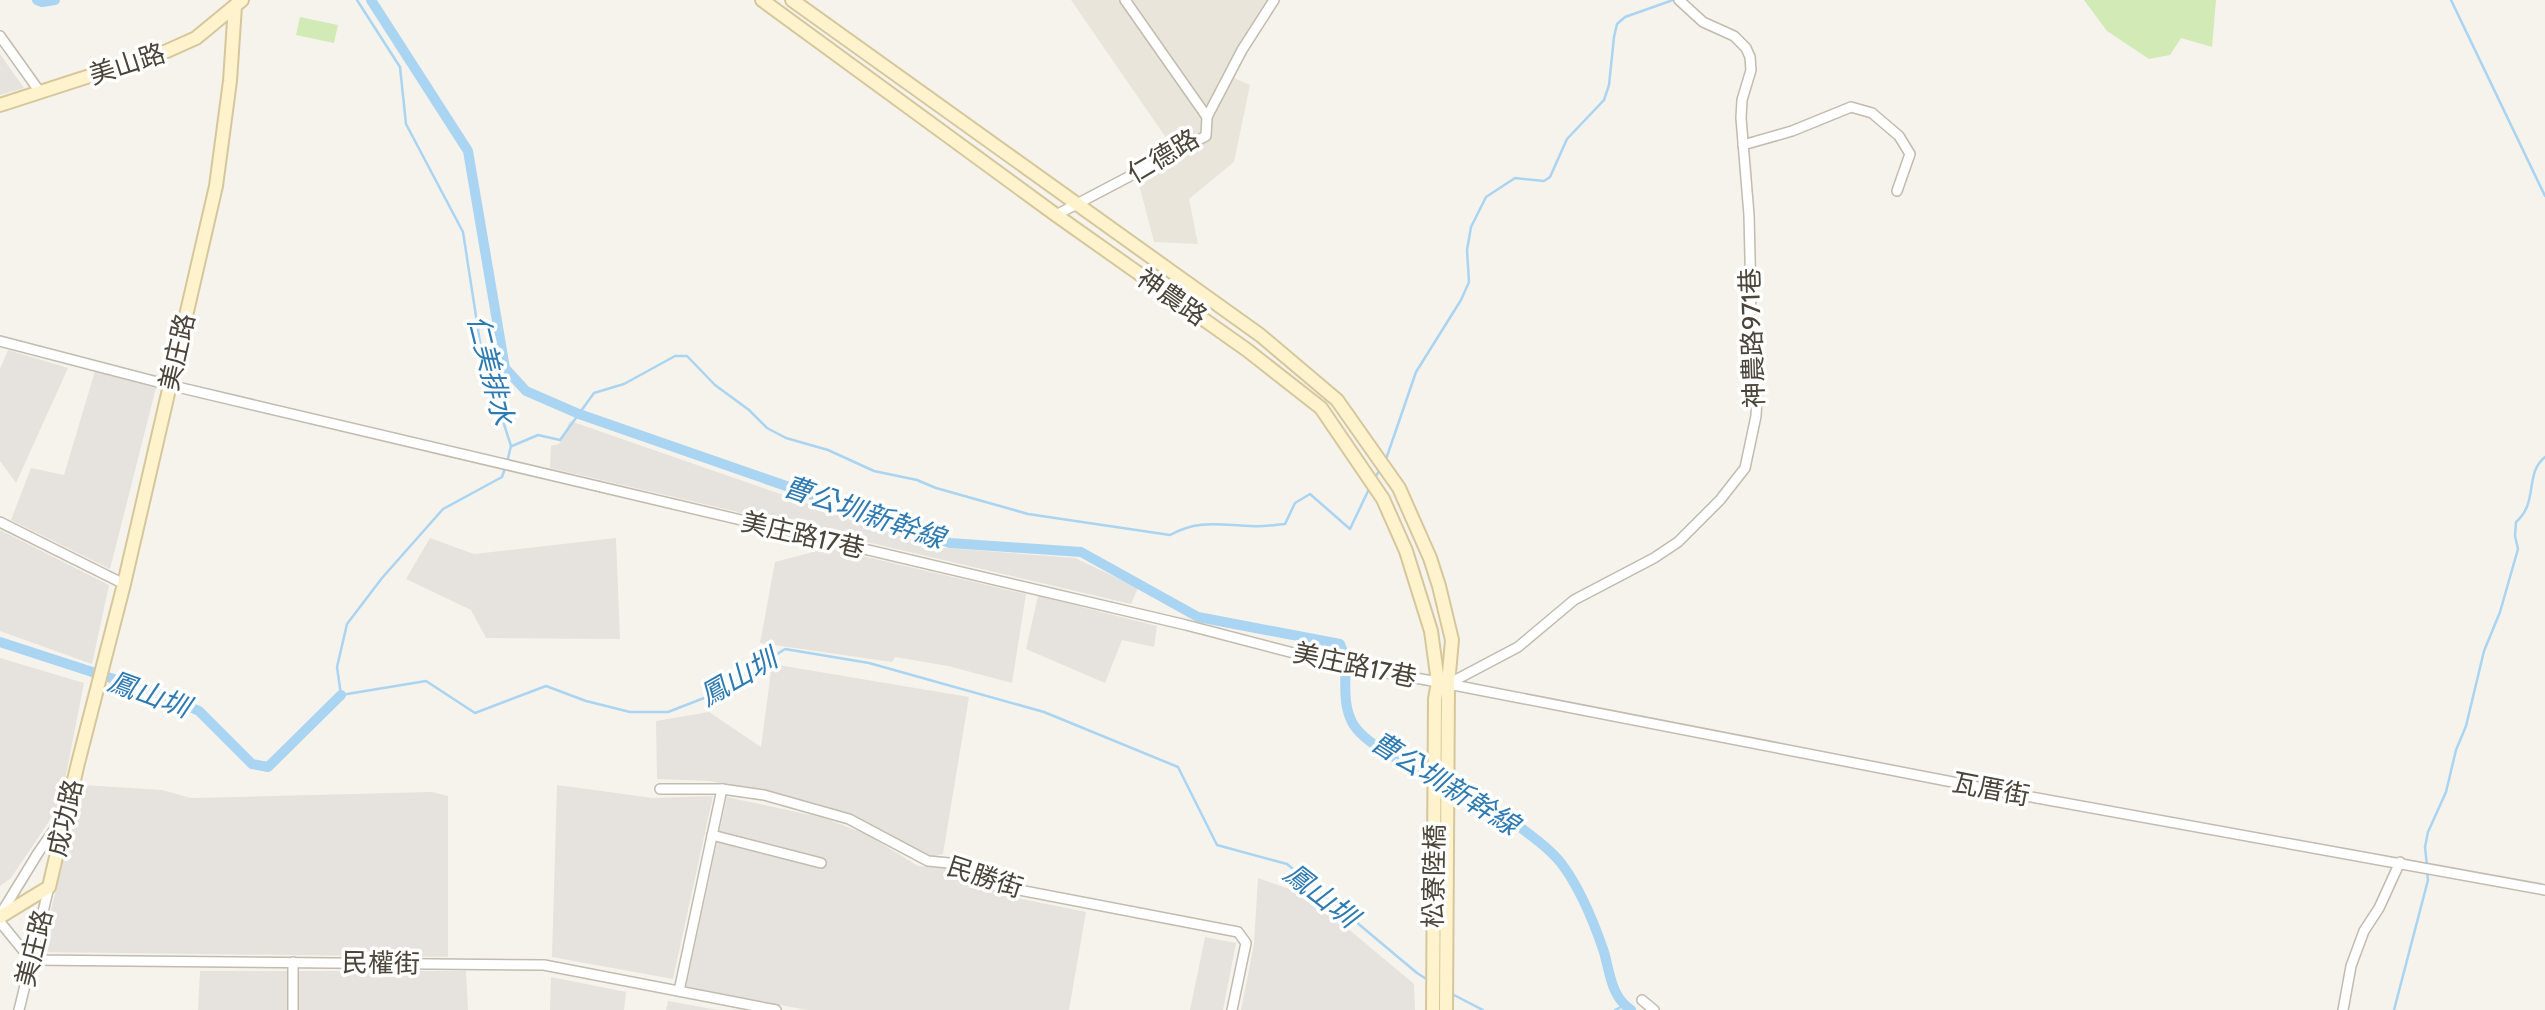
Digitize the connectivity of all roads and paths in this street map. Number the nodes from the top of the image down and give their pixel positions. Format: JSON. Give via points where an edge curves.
{"nodes":[{"id":1,"x":762,"y":0,"type":"edge"},
{"id":2,"x":792,"y":0,"type":"edge"},
{"id":3,"x":1125,"y":0,"type":"edge"},
{"id":4,"x":1274,"y":0,"type":"edge"},
{"id":5,"x":1678,"y":0,"type":"edge"},
{"id":6,"x":238,"y":3,"type":"edge"},
{"id":7,"x":0,"y":36,"type":"edge"},
{"id":8,"x":40,"y":92,"type":"junction"},
{"id":9,"x":0,"y":105,"type":"edge"},
{"id":10,"x":1207,"y":117,"type":"junction"},
{"id":11,"x":1743,"y":145,"type":"junction"},
{"id":12,"x":1897,"y":191,"type":"dead end"},
{"id":13,"x":1076,"y":204,"type":"junction"},
{"id":14,"x":1056,"y":215,"type":"junction"},
{"id":15,"x":0,"y":341,"type":"edge"},
{"id":16,"x":169,"y":385,"type":"junction"},
{"id":17,"x":0,"y":522,"type":"edge"},
{"id":18,"x":124,"y":584,"type":"junction"},
{"id":19,"x":1443,"y":683,"type":"junction"},
{"id":20,"x":96,"y":693,"type":"joint"},
{"id":21,"x":1435,"y":699,"type":"joint"},
{"id":22,"x":1449,"y":702,"type":"joint"},
{"id":23,"x":660,"y":789,"type":"dead end"},
{"id":24,"x":722,"y":789,"type":"junction"},
{"id":25,"x":66,"y":813,"type":"junction"},
{"id":26,"x":712,"y":835,"type":"junction"},
{"id":27,"x":2400,"y":862,"type":"junction"},
{"id":28,"x":821,"y":863,"type":"dead end"},
{"id":29,"x":49,"y":887,"type":"junction"},
{"id":30,"x":16,"y":888,"type":"junction"},
{"id":31,"x":2545,"y":890,"type":"edge"},
{"id":32,"x":0,"y":898,"type":"edge"},
{"id":33,"x":0,"y":918,"type":"edge"},
{"id":34,"x":31,"y":960,"type":"junction"},
{"id":35,"x":293,"y":962,"type":"junction"},
{"id":36,"x":679,"y":991,"type":"junction"},
{"id":37,"x":1642,"y":1000,"type":"dead end"},
{"id":38,"x":19,"y":1010,"type":"edge"},
{"id":39,"x":293,"y":1010,"type":"edge"},
{"id":40,"x":776,"y":1010,"type":"edge"},
{"id":41,"x":1232,"y":1010,"type":"edge"},
{"id":42,"x":1433,"y":1010,"type":"edge"},
{"id":43,"x":1446,"y":1010,"type":"edge"},
{"id":44,"x":1654,"y":1010,"type":"edge"},
{"id":45,"x":2343,"y":1010,"type":"edge"}],
"edges":[{"from":1,"to":14,"type":"street","name":"神農路"},
{"from":2,"to":13,"type":"street","name":"神農路"},
{"from":3,"to":10,"type":"street","name":"仁德路"},
{"from":4,"to":10,"type":"street"},
{"from":5,"to":11,"type":"street","name":"神農路971巷","via":[[1703,22],[1734,36],[1746,48],[1751,71],[1742,100]]},
{"from":6,"to":8,"type":"street","name":"美山路","via":[[196,38]]},
{"from":6,"to":16,"type":"street","name":"美庄路","via":[[216,186]]},
{"from":7,"to":8,"type":"street"},
{"from":8,"to":9,"type":"street","name":"美山路"},
{"from":10,"to":13,"type":"street","name":"仁德路","via":[[1206,136]]},
{"from":11,"to":12,"type":"street","via":[[1851,107],[1872,113],[1899,136],[1910,154]]},
{"from":11,"to":19,"type":"street","name":"神農路971巷","via":[[1749,215],[1748,321],[1757,396],[1745,468],[1678,541],[1574,600],[1518,647]]},
{"from":13,"to":14,"type":"street","name":"仁德路"},
{"from":13,"to":19,"type":"street","name":"神農路","via":[[1260,335],[1337,401],[1399,488],[1430,558],[1452,640]]},
{"from":14,"to":19,"type":"street","name":"神農路","via":[[1321,408],[1383,499],[1406,551]]},
{"from":15,"to":16,"type":"street","name":"美庄路17巷"},
{"from":16,"to":18,"type":"street","name":"美庄路"},
{"from":16,"to":19,"type":"street","name":"美庄路17巷","via":[[1336,664]]},
{"from":17,"to":18,"type":"street"},
{"from":18,"to":20,"type":"street","name":"美庄路"},
{"from":19,"to":21,"type":"street","name":"神農路"},
{"from":19,"to":22,"type":"street","name":"神農路"},
{"from":19,"to":27,"type":"street","name":"瓦厝街","via":[[2009,793]]},
{"from":20,"to":25,"type":"street","name":"成功路"},
{"from":21,"to":42,"type":"street","name":"松寮陸橋"},
{"from":22,"to":43,"type":"street","name":"松寮陸橋"},
{"from":23,"to":24,"type":"street","name":"民勝街"},
{"from":24,"to":26,"type":"street"},
{"from":24,"to":41,"type":"street","name":"民勝街","via":[[764,794],[849,819],[928,861],[949,863],[988,884],[1238,932],[1246,943]]},
{"from":25,"to":29,"type":"street","name":"成功路"},
{"from":25,"to":30,"type":"street"},
{"from":26,"to":28,"type":"street"},
{"from":26,"to":36,"type":"street"},
{"from":27,"to":31,"type":"street","name":"瓦厝街"},
{"from":27,"to":45,"type":"street","via":[[2364,931],[2351,966]]},
{"from":29,"to":33,"type":"street","name":"成功路"},
{"from":29,"to":34,"type":"street","name":"美庄路"},
{"from":30,"to":32,"type":"street"},
{"from":30,"to":33,"type":"street"},
{"from":33,"to":34,"type":"street"},
{"from":34,"to":35,"type":"street","name":"民權街"},
{"from":34,"to":38,"type":"street","name":"美庄路"},
{"from":35,"to":36,"type":"street","name":"民權街","via":[[544,965]]},
{"from":35,"to":39,"type":"street"},
{"from":36,"to":40,"type":"street","name":"民權街"},
{"from":37,"to":44,"type":"street"}]}
